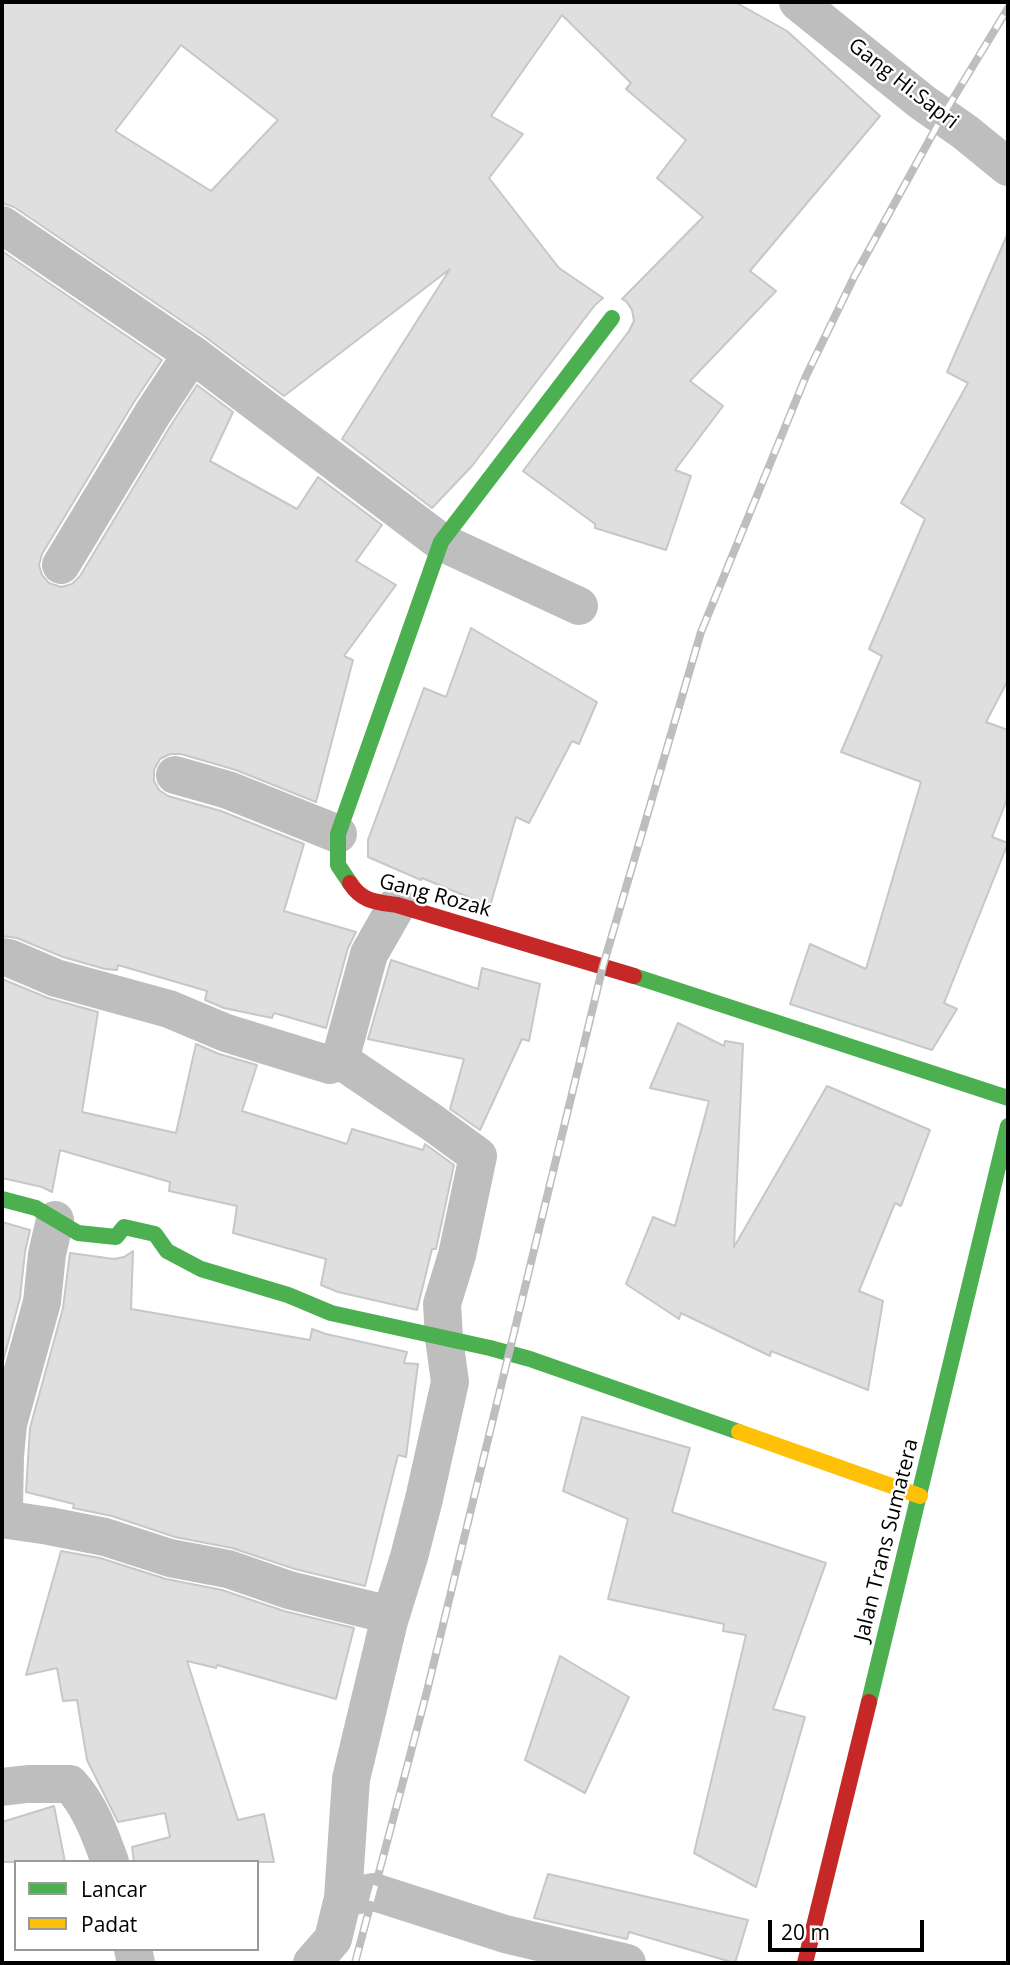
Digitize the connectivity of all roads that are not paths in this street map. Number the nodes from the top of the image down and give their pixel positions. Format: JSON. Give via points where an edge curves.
{"nodes":[{"id":1,"x":798,"y":2,"type":"edge"},
{"id":2,"x":1008,"y":167,"type":"edge"},
{"id":3,"x":2,"y":225,"type":"edge"},
{"id":4,"x":612,"y":318,"type":"dead end"},
{"id":5,"x":192,"y":354,"type":"junction"},
{"id":6,"x":441,"y":542,"type":"junction"},
{"id":7,"x":61,"y":565,"type":"dead end"},
{"id":8,"x":579,"y":606,"type":"dead end"},
{"id":9,"x":175,"y":775,"type":"dead end"},
{"id":10,"x":338,"y":834,"type":"junction"},
{"id":11,"x":397,"y":905,"type":"junction"},
{"id":12,"x":2,"y":957,"type":"edge"},
{"id":13,"x":340,"y":1060,"type":"junction"},
{"id":14,"x":1008,"y":1098,"type":"edge"},
{"id":15,"x":1008,"y":1126,"type":"edge"},
{"id":16,"x":2,"y":1199,"type":"edge"},
{"id":17,"x":55,"y":1220,"type":"junction"},
{"id":18,"x":444,"y":1338,"type":"junction"},
{"id":19,"x":920,"y":1496,"type":"junction"},
{"id":20,"x":2,"y":1519,"type":"edge"},
{"id":21,"x":389,"y":1621,"type":"junction"},
{"id":22,"x":2,"y":1787,"type":"edge"},
{"id":23,"x":109,"y":1860,"type":"edge"},
{"id":24,"x":343,"y":1898,"type":"junction"},
{"id":25,"x":312,"y":1963,"type":"edge"},
{"id":26,"x":627,"y":1963,"type":"edge"},
{"id":27,"x":805,"y":1963,"type":"edge"}],
"edges":[{"from":1,"to":2,"type":"street","name":"Gang Hi.Sapri"},
{"from":3,"to":5,"type":"street"},
{"from":4,"to":6,"type":"main road","name":"Gang Rozak"},
{"from":5,"to":6,"type":"street"},
{"from":5,"to":7,"type":"street"},
{"from":6,"to":8,"type":"street"},
{"from":6,"to":10,"type":"main road","name":"Gang Rozak"},
{"from":9,"to":10,"type":"street","via":[[228,790]]},
{"from":10,"to":11,"type":"main road","name":"Gang Rozak","via":[[338,865],[354,890],[367,900]]},
{"from":11,"to":13,"type":"street","via":[[369,954]]},
{"from":11,"to":14,"type":"main road","name":"Gang Rozak","via":[[626,973]]},
{"from":12,"to":13,"type":"street","via":[[330,1065]]},
{"from":13,"to":18,"type":"street","via":[[478,1156],[442,1304]]},
{"from":15,"to":19,"type":"main road","name":"Jalan Trans Sumatera"},
{"from":16,"to":17,"type":"main road","via":[[36,1208]]},
{"from":17,"to":18,"type":"main road","via":[[78,1233],[116,1237],[124,1227],[155,1234],[167,1251],[201,1269],[331,1313]]},
{"from":17,"to":20,"type":"street","via":[[42,1302],[8,1424]]},
{"from":18,"to":19,"type":"main road","via":[[530,1359]]},
{"from":18,"to":21,"type":"street","via":[[450,1382],[425,1499]]},
{"from":19,"to":27,"type":"main road","name":"Jalan Trans Sumatera"},
{"from":20,"to":21,"type":"street","via":[[105,1537],[170,1558],[228,1569],[382,1613]]},
{"from":21,"to":24,"type":"street","via":[[351,1779]]},
{"from":22,"to":23,"type":"street","via":[[70,1784],[83,1799]]},
{"from":24,"to":25,"type":"street","via":[[333,1939]]},
{"from":24,"to":26,"type":"street","via":[[374,1892],[505,1934]]}]}
